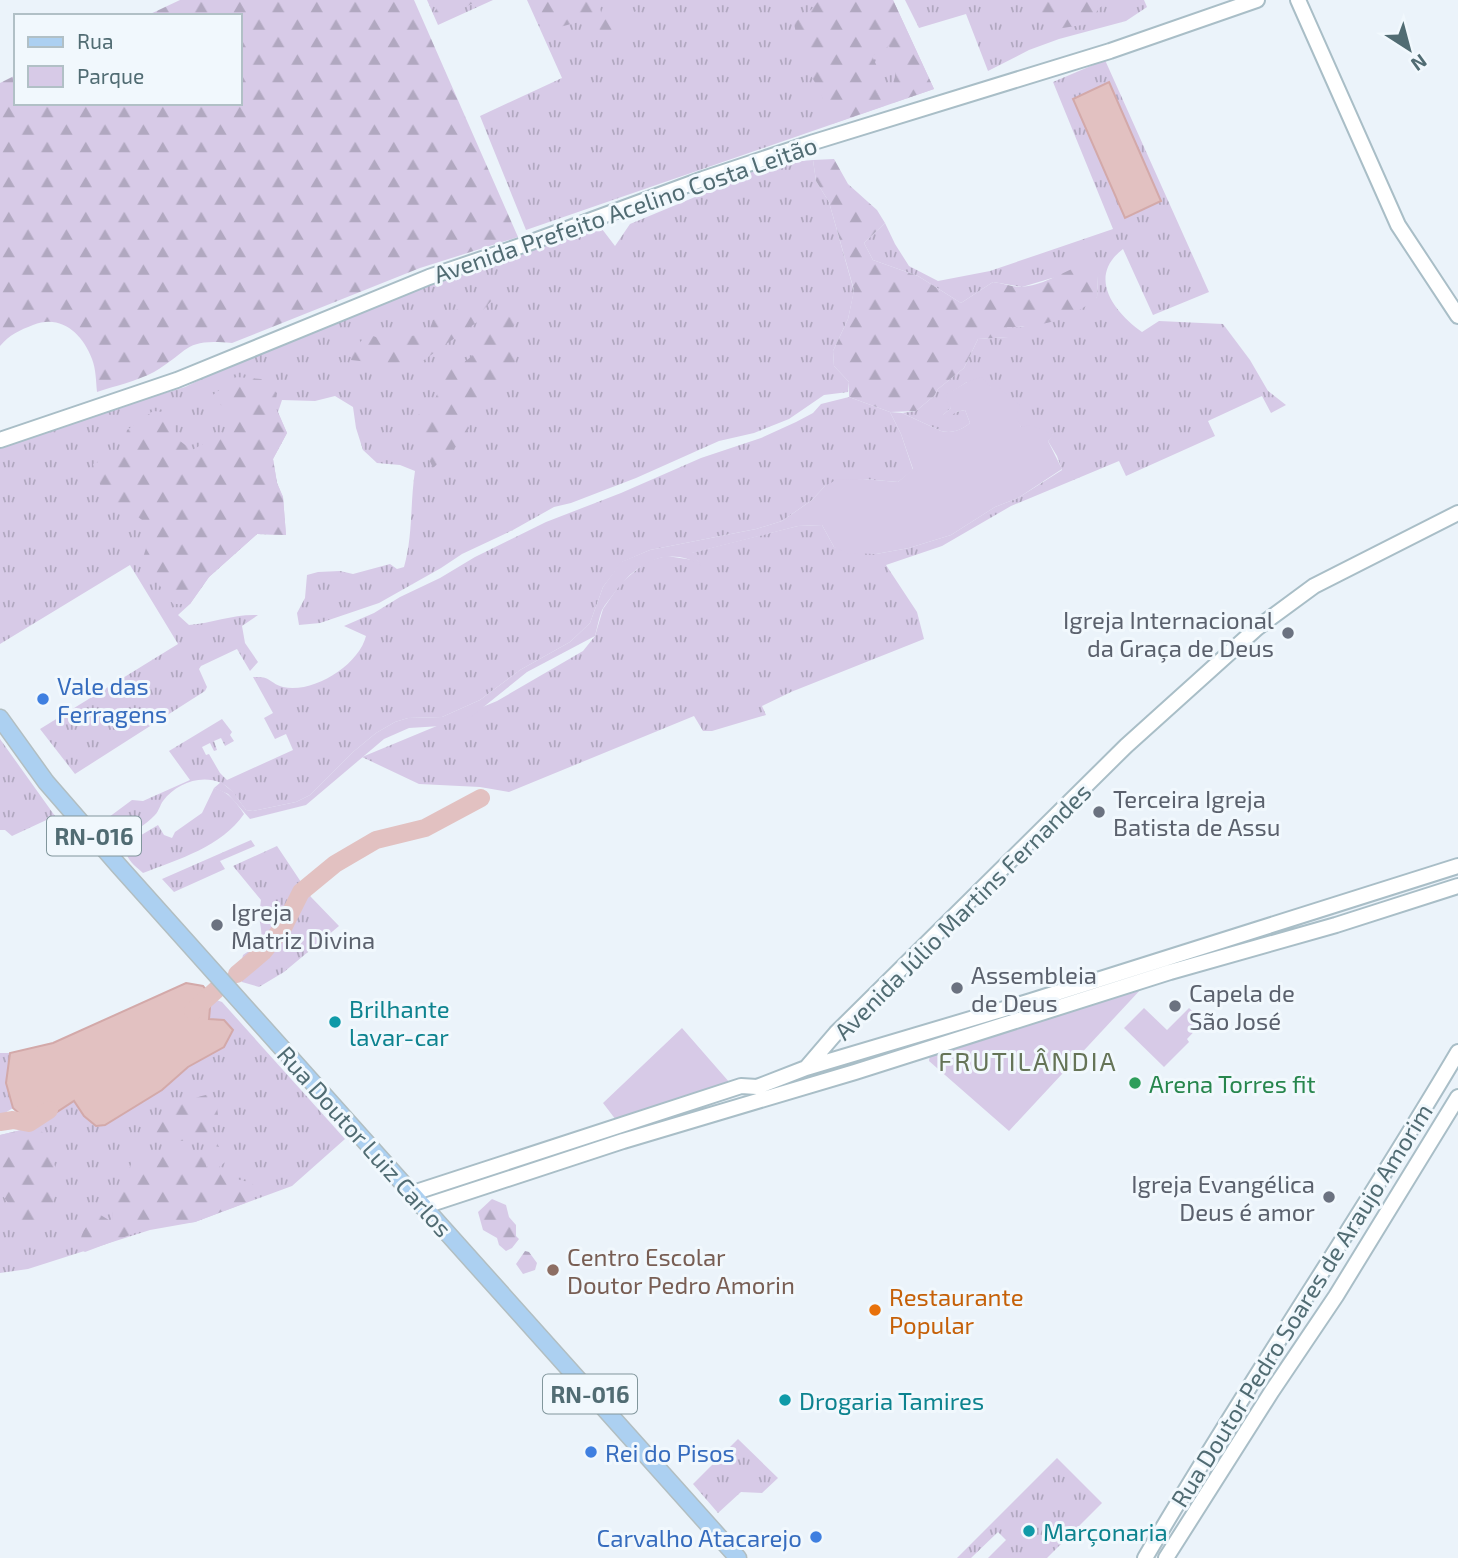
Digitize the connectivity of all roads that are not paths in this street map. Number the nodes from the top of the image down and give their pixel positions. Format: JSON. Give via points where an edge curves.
{"nodes":[{"id":1,"x":1257,"y":0,"type":"edge"},
{"id":2,"x":1298,"y":0,"type":"edge"},
{"id":3,"x":1458,"y":316,"type":"edge"},
{"id":4,"x":0,"y":440,"type":"edge"},
{"id":5,"x":1458,"y":513,"type":"edge"},
{"id":6,"x":0,"y":718,"type":"edge"},
{"id":7,"x":1458,"y":866,"type":"edge"},
{"id":8,"x":1458,"y":886,"type":"edge"},
{"id":9,"x":1035,"y":1007,"type":"junction"},
{"id":10,"x":1458,"y":1052,"type":"edge"},
{"id":11,"x":807,"y":1068,"type":"junction"},
{"id":12,"x":1458,"y":1097,"type":"edge"},
{"id":13,"x":1408,"y":1137,"type":"junction"},
{"id":14,"x":1424,"y":1151,"type":"junction"},
{"id":15,"x":413,"y":1193,"type":"junction"},
{"id":16,"x":422,"y":1207,"type":"junction"},
{"id":17,"x":1226,"y":1426,"type":"junction"},
{"id":18,"x":1244,"y":1437,"type":"junction"},
{"id":19,"x":738,"y":1558,"type":"edge"},
{"id":20,"x":1145,"y":1558,"type":"edge"},
{"id":21,"x":1166,"y":1558,"type":"edge"}],
"edges":[{"from":1,"to":4,"type":"street","name":"Avenida Prefeito Acelino Costa Leitão","via":[[703,179],[429,277],[177,380]]},
{"from":2,"to":3,"type":"street","via":[[1398,225]]},
{"from":5,"to":11,"type":"street","name":"Avenida Júlio Martins Fernandes","via":[[1314,586],[1257,628],[1126,746],[836,1033]]},
{"from":6,"to":15,"type":"main road","name":"Rua Doutor Luiz Carlos","number":"RN-016","via":[[53,790]]},
{"from":7,"to":9,"type":"street"},
{"from":8,"to":9,"type":"street","via":[[1336,925]]},
{"from":9,"to":11,"type":"street"},
{"from":9,"to":16,"type":"street","via":[[855,1072]]},
{"from":10,"to":13,"type":"street","name":"Rua Doutor Pedro Soares de Araujo Amorim"},
{"from":11,"to":15,"type":"street"},
{"from":12,"to":14,"type":"street","name":"Rua Doutor Pedro Soares de Araujo Amorim"},
{"from":13,"to":14,"type":"street"},
{"from":13,"to":17,"type":"street","name":"Rua Doutor Pedro Soares de Araujo Amorim"},
{"from":14,"to":18,"type":"street","name":"Rua Doutor Pedro Soares de Araujo Amorim"},
{"from":15,"to":16,"type":"main road","name":"Rua Doutor Luiz Carlos","number":"RN-016"},
{"from":16,"to":19,"type":"main road","name":"Rua Doutor Luiz Carlos","number":"RN-016"},
{"from":17,"to":18,"type":"street"},
{"from":17,"to":20,"type":"street","name":"Rua Doutor Pedro Soares de Araujo Amorim"},
{"from":18,"to":21,"type":"street","name":"Rua Doutor Pedro Soares de Araujo Amorim"}]}
